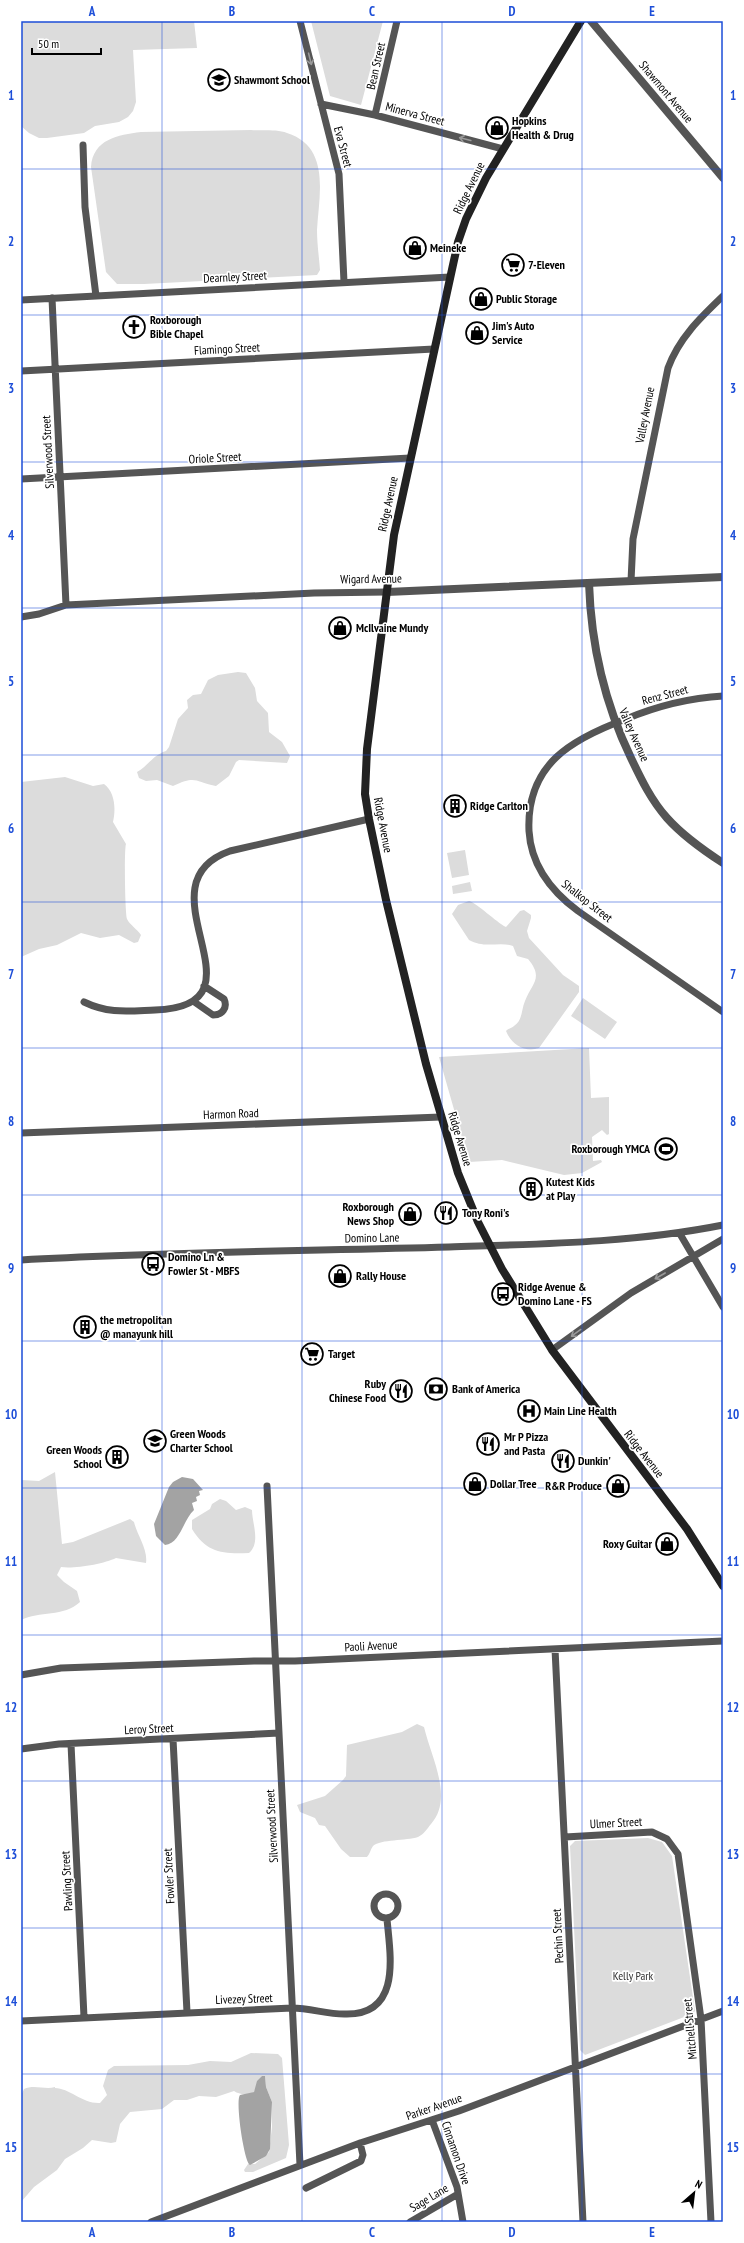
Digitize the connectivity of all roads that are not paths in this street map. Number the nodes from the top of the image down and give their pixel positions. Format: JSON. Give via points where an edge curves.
{"nodes":[{"id":1,"x":300,"y":21,"type":"edge"},
{"id":2,"x":397,"y":21,"type":"edge"},
{"id":3,"x":581,"y":21,"type":"edge"},
{"id":4,"x":591,"y":21,"type":"edge"},
{"id":5,"x":321,"y":104,"type":"junction"},
{"id":6,"x":375,"y":115,"type":"junction"},
{"id":7,"x":83,"y":145,"type":"dead end"},
{"id":8,"x":503,"y":149,"type":"junction"},
{"id":9,"x":723,"y":178,"type":"edge"},
{"id":10,"x":450,"y":277,"type":"junction"},
{"id":11,"x":344,"y":282,"type":"junction"},
{"id":12,"x":96,"y":296,"type":"junction"},
{"id":13,"x":723,"y":296,"type":"edge"},
{"id":14,"x":52,"y":298,"type":"junction"},
{"id":15,"x":21,"y":300,"type":"edge"},
{"id":16,"x":434,"y":349,"type":"junction"},
{"id":17,"x":56,"y":370,"type":"junction"},
{"id":18,"x":21,"y":372,"type":"edge"},
{"id":19,"x":410,"y":458,"type":"junction"},
{"id":20,"x":60,"y":478,"type":"junction"},
{"id":21,"x":21,"y":479,"type":"edge"},
{"id":22,"x":723,"y":577,"type":"edge"},
{"id":23,"x":631,"y":581,"type":"junction"},
{"id":24,"x":589,"y":583,"type":"junction"},
{"id":25,"x":387,"y":592,"type":"junction"},
{"id":26,"x":66,"y":604,"type":"junction"},
{"id":27,"x":21,"y":617,"type":"edge"},
{"id":28,"x":723,"y":696,"type":"edge"},
{"id":29,"x":615,"y":723,"type":"junction"},
{"id":30,"x":369,"y":819,"type":"junction"},
{"id":31,"x":723,"y":863,"type":"edge"},
{"id":32,"x":204,"y":986,"type":"junction"},
{"id":33,"x":193,"y":1001,"type":"junction"},
{"id":34,"x":84,"y":1002,"type":"dead end"},
{"id":35,"x":723,"y":1012,"type":"edge"},
{"id":36,"x":441,"y":1116,"type":"junction"},
{"id":37,"x":21,"y":1133,"type":"edge"},
{"id":38,"x":723,"y":1225,"type":"edge"},
{"id":39,"x":680,"y":1234,"type":"junction"},
{"id":40,"x":723,"y":1239,"type":"edge"},
{"id":41,"x":489,"y":1245,"type":"junction"},
{"id":42,"x":694,"y":1256,"type":"junction"},
{"id":43,"x":21,"y":1260,"type":"edge"},
{"id":44,"x":723,"y":1307,"type":"edge"},
{"id":45,"x":552,"y":1350,"type":"junction"},
{"id":46,"x":267,"y":1486,"type":"dead end"},
{"id":47,"x":723,"y":1586,"type":"edge"},
{"id":48,"x":723,"y":1641,"type":"edge"},
{"id":49,"x":555,"y":1649,"type":"junction"},
{"id":50,"x":276,"y":1661,"type":"junction"},
{"id":51,"x":21,"y":1675,"type":"edge"},
{"id":52,"x":279,"y":1733,"type":"junction"},
{"id":53,"x":173,"y":1739,"type":"junction"},
{"id":54,"x":71,"y":1744,"type":"junction"},
{"id":55,"x":21,"y":1749,"type":"edge"},
{"id":56,"x":564,"y":1837,"type":"junction"},
{"id":57,"x":667,"y":1839,"type":"joint"},
{"id":58,"x":387,"y":1919,"type":"dead end"},
{"id":59,"x":292,"y":2008,"type":"junction"},
{"id":60,"x":723,"y":2011,"type":"edge"},
{"id":61,"x":187,"y":2012,"type":"junction"},
{"id":62,"x":84,"y":2018,"type":"junction"},
{"id":63,"x":701,"y":2019,"type":"junction"},
{"id":64,"x":21,"y":2021,"type":"edge"},
{"id":65,"x":575,"y":2066,"type":"junction"},
{"id":66,"x":432,"y":2120,"type":"junction"},
{"id":67,"x":360,"y":2143,"type":"junction"},
{"id":68,"x":300,"y":2165,"type":"junction"},
{"id":69,"x":306,"y":2188,"type":"dead end"},
{"id":70,"x":458,"y":2194,"type":"junction"},
{"id":71,"x":151,"y":2222,"type":"edge"},
{"id":72,"x":410,"y":2222,"type":"edge"},
{"id":73,"x":462,"y":2222,"type":"edge"},
{"id":74,"x":583,"y":2222,"type":"edge"},
{"id":75,"x":711,"y":2222,"type":"edge"}],
"edges":[{"from":1,"to":5,"type":"street","name":"Eva Street","one_way":true},
{"from":2,"to":6,"type":"street","name":"Bean Street"},
{"from":3,"to":8,"type":"main road","name":"Ridge Avenue"},
{"from":4,"to":9,"type":"street","name":"Shawmont Avenue"},
{"from":5,"to":6,"type":"street","name":"Minerva Street"},
{"from":5,"to":11,"type":"street","name":"Eva Street","via":[[340,181]]},
{"from":8,"to":6,"type":"street","name":"Minerva Street","one_way":true},
{"from":7,"to":12,"type":"street","via":[[85,213]]},
{"from":8,"to":10,"type":"main road","name":"Ridge Avenue","via":[[466,219]]},
{"from":10,"to":11,"type":"street","name":"Dearnley Street"},
{"from":10,"to":16,"type":"main road","name":"Ridge Avenue"},
{"from":11,"to":12,"type":"street","name":"Dearnley Street"},
{"from":12,"to":14,"type":"street","name":"Dearnley Street"},
{"from":13,"to":23,"type":"street","name":"Valley Avenue","via":[[685,334],[668,368],[633,539]]},
{"from":14,"to":15,"type":"street","name":"Dearnley Street"},
{"from":14,"to":17,"type":"street","name":"Silverwood Street"},
{"from":16,"to":17,"type":"street","name":"Flamingo Street"},
{"from":16,"to":19,"type":"main road","name":"Ridge Avenue"},
{"from":17,"to":18,"type":"street","name":"Flamingo Street"},
{"from":17,"to":20,"type":"street","name":"Silverwood Street"},
{"from":19,"to":20,"type":"street","name":"Oriole Street"},
{"from":19,"to":25,"type":"main road","name":"Ridge Avenue","via":[[394,535]]},
{"from":20,"to":21,"type":"street","name":"Oriole Street"},
{"from":20,"to":26,"type":"street","name":"Silverwood Street"},
{"from":22,"to":23,"type":"street","name":"Wigard Avenue"},
{"from":23,"to":24,"type":"street","name":"Wigard Avenue"},
{"from":24,"to":25,"type":"street","name":"Wigard Avenue"},
{"from":24,"to":29,"type":"street","name":"Valley Avenue","via":[[595,654]]},
{"from":25,"to":26,"type":"street","name":"Wigard Avenue"},
{"from":25,"to":30,"type":"main road","name":"Ridge Avenue","via":[[366,762],[365,794]]},
{"from":26,"to":27,"type":"street","name":"Wigard Avenue","via":[[39,614]]},
{"from":28,"to":29,"type":"street","name":"Renz Street","via":[[670,704]]},
{"from":29,"to":31,"type":"street","name":"Valley Avenue","via":[[644,786],[658,808],[684,835]]},
{"from":29,"to":35,"type":"street","name":"Shalkop Street","via":[[572,743],[556,757],[542,776],[534,796],[529,822],[535,859],[548,883],[568,904]]},
{"from":30,"to":32,"type":"street","via":[[230,851],[210,862],[196,882],[193,898],[207,966]]},
{"from":30,"to":36,"type":"main road","name":"Ridge Avenue","via":[[401,964]]},
{"from":32,"to":33,"type":"street"},
{"from":32,"to":33,"type":"street","via":[[224,999],[226,1003],[223,1011],[213,1015]]},
{"from":33,"to":34,"type":"street","via":[[168,1010],[112,1012]]},
{"from":36,"to":37,"type":"street","name":"Harmon Road"},
{"from":36,"to":41,"type":"main road","name":"Ridge Avenue","via":[[463,1188]]},
{"from":38,"to":39,"type":"street","name":"Domino Lane"},
{"from":39,"to":41,"type":"street","name":"Domino Lane"},
{"from":39,"to":42,"type":"street"},
{"from":40,"to":42,"type":"street"},
{"from":41,"to":43,"type":"street","name":"Domino Lane","via":[[354,1250],[261,1250]]},
{"from":41,"to":45,"type":"main road","name":"Ridge Avenue"},
{"from":42,"to":44,"type":"street"},
{"from":42,"to":45,"type":"street","one_way":true,"via":[[631,1293]]},
{"from":45,"to":47,"type":"main road","name":"Ridge Avenue","via":[[684,1525]]},
{"from":46,"to":50,"type":"street","name":"Silverwood Street"},
{"from":48,"to":49,"type":"street","name":"Paoli Avenue"},
{"from":49,"to":50,"type":"street","name":"Paoli Avenue"},
{"from":49,"to":56,"type":"street","name":"Pechin Street"},
{"from":50,"to":51,"type":"street","name":"Paoli Avenue","via":[[61,1668]]},
{"from":50,"to":52,"type":"street","name":"Silverwood Street"},
{"from":52,"to":53,"type":"street","name":"Leroy Street"},
{"from":52,"to":59,"type":"street","name":"Silverwood Street"},
{"from":53,"to":54,"type":"street","name":"Leroy Street"},
{"from":53,"to":61,"type":"street","name":"Fowler Street"},
{"from":54,"to":55,"type":"street","name":"Leroy Street"},
{"from":54,"to":62,"type":"street","name":"Pawling Street"},
{"from":56,"to":57,"type":"street","name":"Ulmer Street","via":[[646,1832]]},
{"from":56,"to":65,"type":"street","name":"Pechin Street"},
{"from":57,"to":63,"type":"street","name":"Mitchell Street","via":[[675,1848],[679,1860]]},
{"from":58,"to":59,"type":"street","name":"Livezey Street","via":[[390,1976],[387,1990],[378,2002],[362,2012],[349,2014]]},
{"from":59,"to":61,"type":"street","name":"Livezey Street"},
{"from":59,"to":68,"type":"street","name":"Silverwood Street"},
{"from":60,"to":63,"type":"street","name":"Parker Avenue"},
{"from":61,"to":62,"type":"street","name":"Livezey Street"},
{"from":62,"to":64,"type":"street","name":"Livezey Street"},
{"from":63,"to":65,"type":"street","name":"Parker Avenue"},
{"from":63,"to":75,"type":"street","name":"Mitchell Street"},
{"from":65,"to":66,"type":"street","name":"Parker Avenue"},
{"from":65,"to":74,"type":"street","name":"Pechin Street"},
{"from":66,"to":67,"type":"street","name":"Parker Avenue"},
{"from":66,"to":70,"type":"street","name":"Cinnamon Drive"},
{"from":67,"to":68,"type":"street","name":"Parker Avenue"},
{"from":67,"to":69,"type":"street","via":[[363,2155],[361,2161]]},
{"from":68,"to":71,"type":"street","name":"Parker Avenue"},
{"from":70,"to":72,"type":"street","name":"Sage Lane"},
{"from":70,"to":73,"type":"street","name":"Cinnamon Drive"}]}
